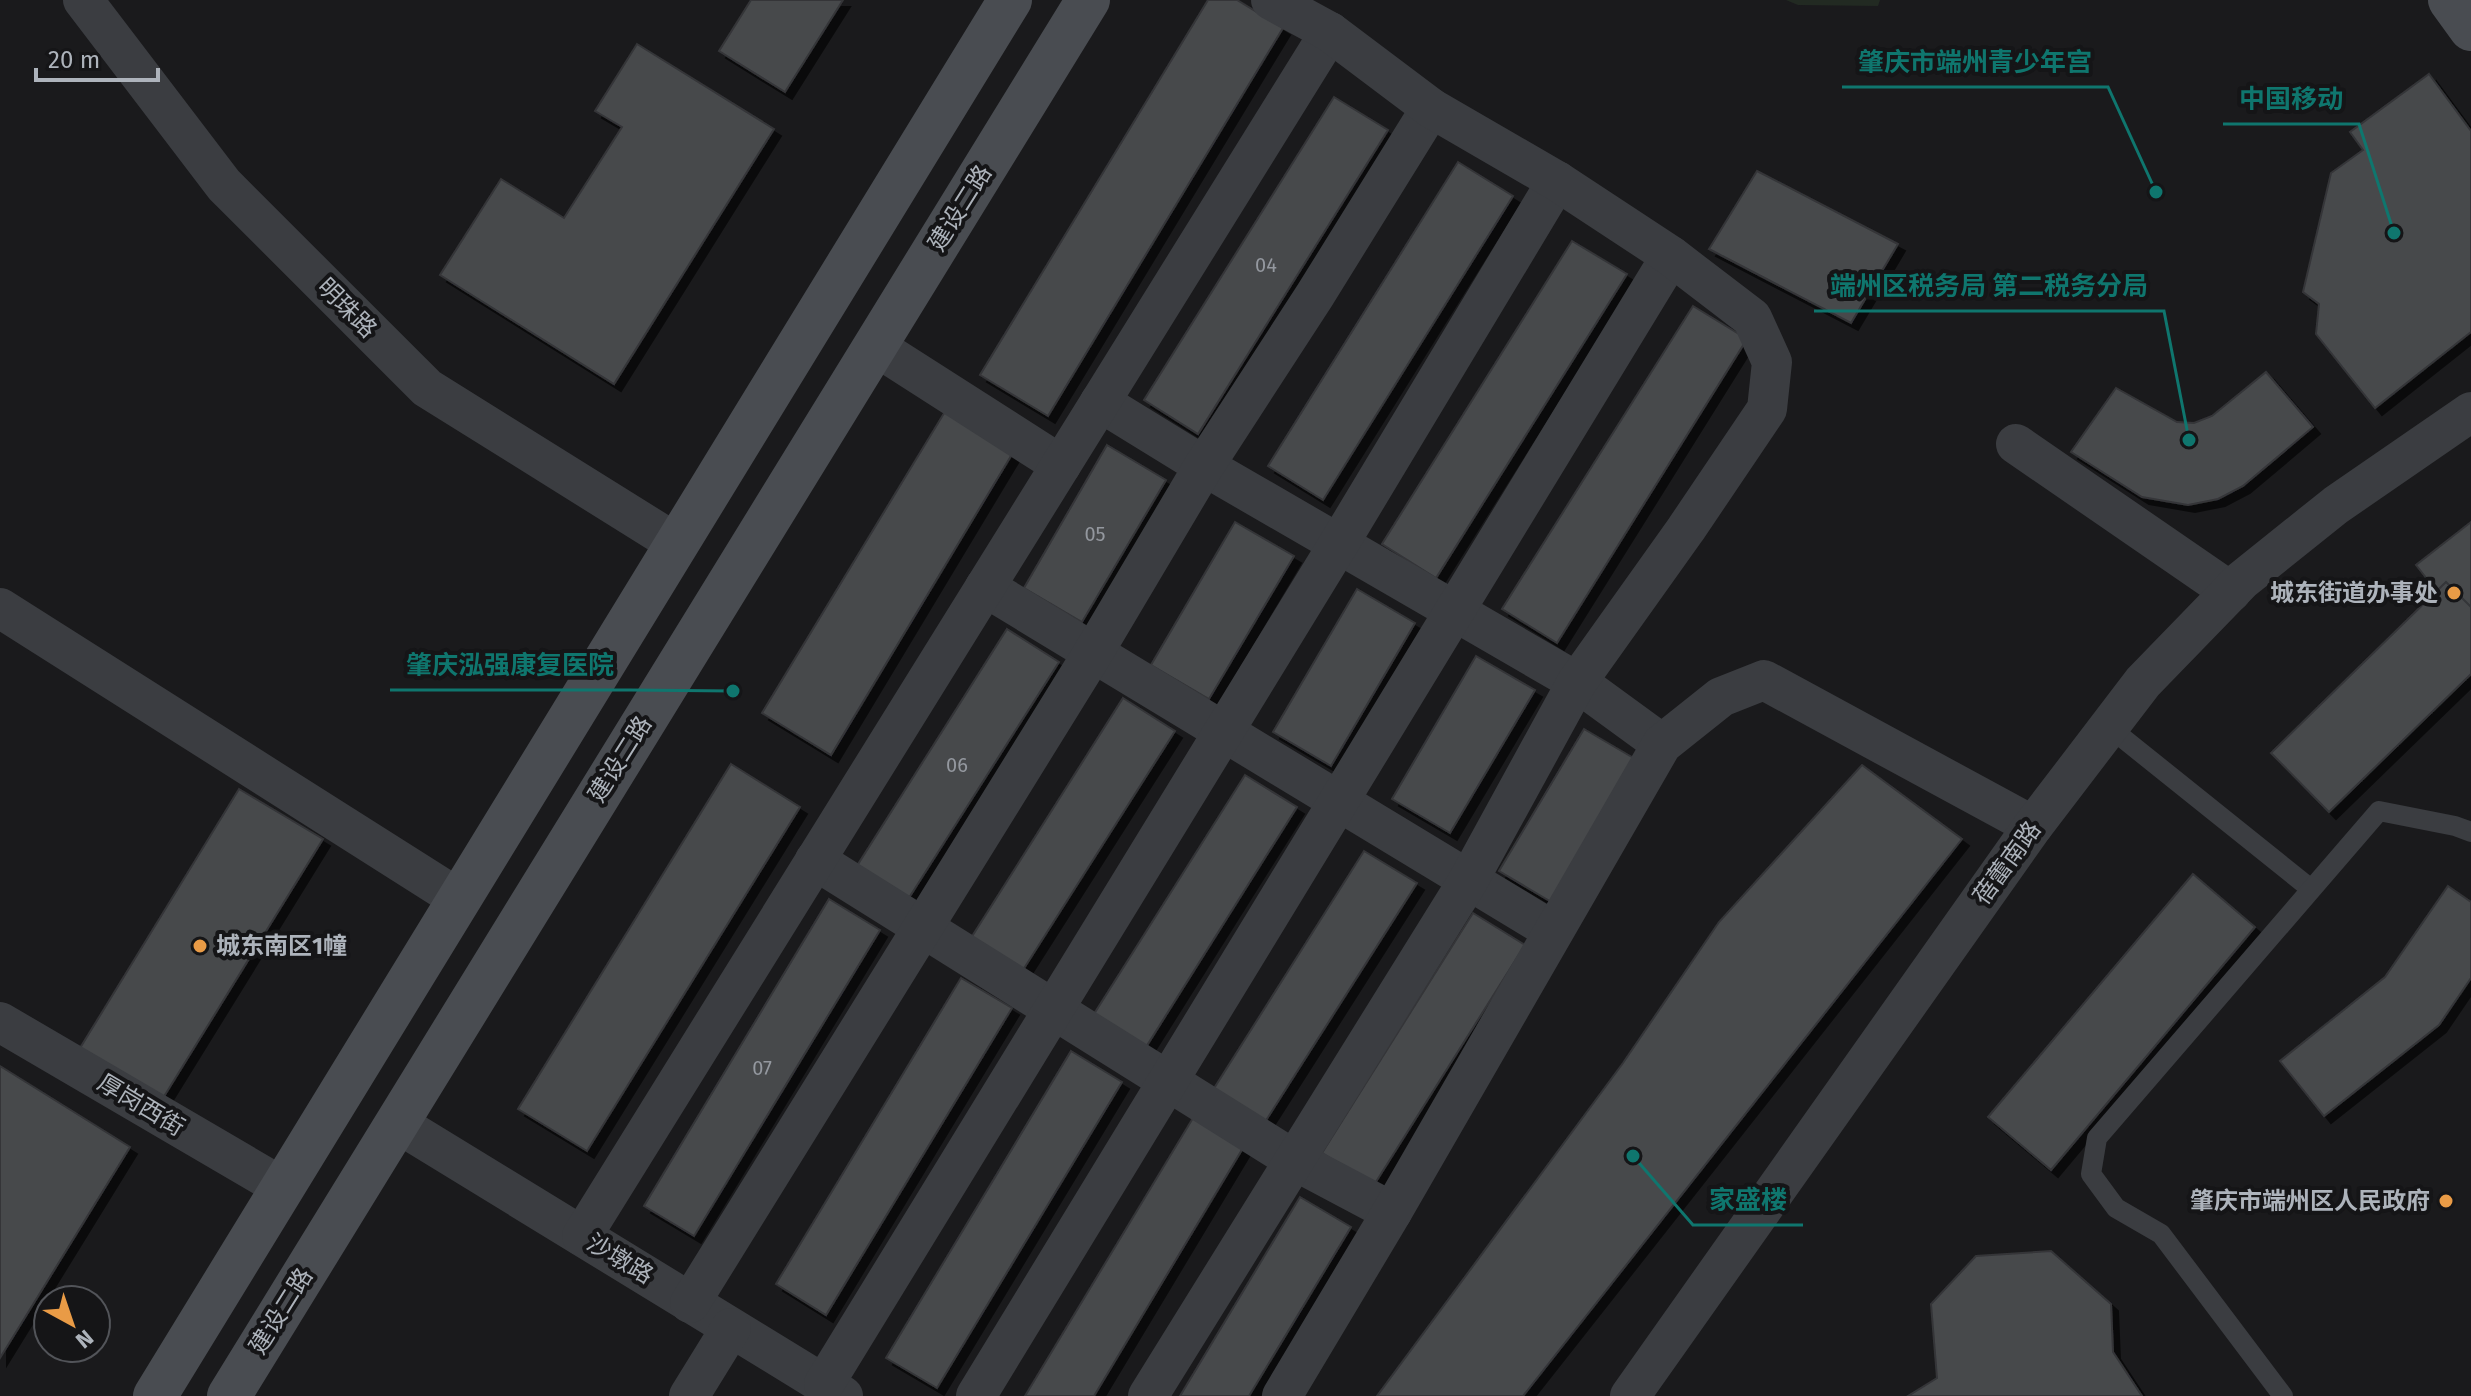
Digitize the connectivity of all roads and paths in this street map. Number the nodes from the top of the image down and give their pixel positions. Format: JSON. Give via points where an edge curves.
{"nodes":[{"id":1,"x":83,"y":0,"type":"edge"},
{"id":2,"x":1010,"y":0,"type":"edge"},
{"id":3,"x":1088,"y":0,"type":"edge"},
{"id":4,"x":1271,"y":0,"type":"edge"},
{"id":5,"x":2450,"y":0,"type":"edge"},
{"id":6,"x":2471,"y":29,"type":"edge"},
{"id":7,"x":1330,"y":32,"type":"junction"},
{"id":8,"x":1431,"y":108,"type":"junction"},
{"id":9,"x":1557,"y":181,"type":"junction"},
{"id":10,"x":1671,"y":256,"type":"junction"},
{"id":11,"x":875,"y":346,"type":"junction"},
{"id":12,"x":1100,"y":402,"type":"junction"},
{"id":13,"x":2471,"y":412,"type":"edge"},
{"id":14,"x":2016,"y":444,"type":"dead end"},
{"id":15,"x":1061,"y":465,"type":"junction"},
{"id":16,"x":1204,"y":466,"type":"junction"},
{"id":17,"x":677,"y":544,"type":"junction"},
{"id":18,"x":1338,"y":545,"type":"junction"},
{"id":19,"x":985,"y":587,"type":"junction"},
{"id":20,"x":2231,"y":592,"type":"junction"},
{"id":21,"x":0,"y":608,"type":"edge"},
{"id":22,"x":1457,"y":611,"type":"junction"},
{"id":23,"x":1093,"y":653,"type":"junction"},
{"id":24,"x":1577,"y":682,"type":"junction"},
{"id":25,"x":2109,"y":727,"type":"junction"},
{"id":26,"x":1222,"y":731,"type":"junction"},
{"id":27,"x":1662,"y":744,"type":"junction"},
{"id":28,"x":1338,"y":803,"type":"junction"},
{"id":29,"x":2033,"y":826,"type":"junction"},
{"id":30,"x":2471,"y":832,"type":"edge"},
{"id":31,"x":815,"y":860,"type":"junction"},
{"id":32,"x":1468,"y":881,"type":"junction"},
{"id":33,"x":2311,"y":889,"type":"junction"},
{"id":34,"x":459,"y":899,"type":"junction"},
{"id":35,"x":922,"y":927,"type":"junction"},
{"id":36,"x":1553,"y":931,"type":"junction"},
{"id":37,"x":1053,"y":1009,"type":"junction"},
{"id":38,"x":0,"y":1022,"type":"edge"},
{"id":39,"x":1168,"y":1081,"type":"junction"},
{"id":40,"x":397,"y":1123,"type":"junction"},
{"id":41,"x":1294,"y":1160,"type":"junction"},
{"id":42,"x":282,"y":1187,"type":"junction"},
{"id":43,"x":1392,"y":1212,"type":"junction"},
{"id":44,"x":582,"y":1236,"type":"junction"},
{"id":45,"x":690,"y":1303,"type":"junction"},
{"id":46,"x":731,"y":1328,"type":"junction"},
{"id":47,"x":833,"y":1390,"type":"edge"},
{"id":48,"x":155,"y":1396,"type":"edge"},
{"id":49,"x":229,"y":1396,"type":"edge"},
{"id":50,"x":689,"y":1396,"type":"edge"},
{"id":51,"x":976,"y":1396,"type":"edge"},
{"id":52,"x":1148,"y":1396,"type":"edge"},
{"id":53,"x":1282,"y":1396,"type":"edge"},
{"id":54,"x":1630,"y":1396,"type":"edge"},
{"id":55,"x":2283,"y":1396,"type":"edge"}],
"edges":[{"from":1,"to":17,"type":"street","name":"明珠路","via":[[224,185],[427,388]]},
{"from":2,"to":17,"type":"main road"},
{"from":3,"to":11,"type":"main road","name":"建设二路"},
{"from":4,"to":7,"type":"street"},
{"from":5,"to":6,"type":"main road"},
{"from":7,"to":8,"type":"street"},
{"from":7,"to":12,"type":"street"},
{"from":8,"to":9,"type":"street"},
{"from":8,"to":16,"type":"street"},
{"from":9,"to":10,"type":"street"},
{"from":9,"to":18,"type":"street"},
{"from":10,"to":22,"type":"street"},
{"from":10,"to":24,"type":"street","via":[[1752,318],[1772,362],[1767,409]]},
{"from":11,"to":15,"type":"street"},
{"from":11,"to":40,"type":"main road","name":"建设二路"},
{"from":12,"to":15,"type":"street"},
{"from":12,"to":16,"type":"street"},
{"from":13,"to":20,"type":"street","name":"蓓蕾南路","via":[[2336,505]]},
{"from":14,"to":20,"type":"street"},
{"from":15,"to":19,"type":"street"},
{"from":16,"to":18,"type":"street"},
{"from":16,"to":23,"type":"street"},
{"from":17,"to":34,"type":"main road"},
{"from":18,"to":22,"type":"street"},
{"from":18,"to":26,"type":"street"},
{"from":19,"to":23,"type":"street"},
{"from":19,"to":31,"type":"street"},
{"from":20,"to":25,"type":"street","name":"蓓蕾南路","via":[[2143,682]]},
{"from":21,"to":34,"type":"street"},
{"from":22,"to":24,"type":"street"},
{"from":22,"to":28,"type":"street"},
{"from":23,"to":26,"type":"street"},
{"from":23,"to":35,"type":"street"},
{"from":24,"to":27,"type":"street"},
{"from":24,"to":32,"type":"street"},
{"from":25,"to":29,"type":"street","name":"蓓蕾南路"},
{"from":25,"to":33,"type":"lane"},
{"from":26,"to":28,"type":"street"},
{"from":26,"to":37,"type":"street"},
{"from":27,"to":29,"type":"street","via":[[1721,697],[1764,680]]},
{"from":27,"to":36,"type":"street"},
{"from":28,"to":32,"type":"street"},
{"from":28,"to":39,"type":"street"},
{"from":29,"to":54,"type":"street","name":"蓓蕾南路"},
{"from":30,"to":33,"type":"lane","via":[[2379,811]]},
{"from":31,"to":35,"type":"street"},
{"from":31,"to":44,"type":"street"},
{"from":32,"to":36,"type":"street"},
{"from":32,"to":41,"type":"street"},
{"from":33,"to":55,"type":"lane","via":[[2097,1138],[2091,1174],[2116,1208],[2161,1234]]},
{"from":34,"to":42,"type":"main road"},
{"from":35,"to":37,"type":"street"},
{"from":35,"to":45,"type":"street"},
{"from":36,"to":43,"type":"street"},
{"from":37,"to":39,"type":"street"},
{"from":37,"to":47,"type":"street"},
{"from":38,"to":42,"type":"street","name":"厚岗西街"},
{"from":39,"to":41,"type":"street"},
{"from":39,"to":51,"type":"street"},
{"from":40,"to":44,"type":"street","name":"沙墩路"},
{"from":40,"to":49,"type":"main road","name":"建设二路"},
{"from":41,"to":43,"type":"street"},
{"from":41,"to":52,"type":"street"},
{"from":42,"to":48,"type":"main road"},
{"from":43,"to":53,"type":"street"},
{"from":44,"to":45,"type":"street","name":"沙墩路"},
{"from":45,"to":46,"type":"street","name":"沙墩路"},
{"from":46,"to":47,"type":"street","name":"沙墩路"},
{"from":46,"to":50,"type":"street"}]}
